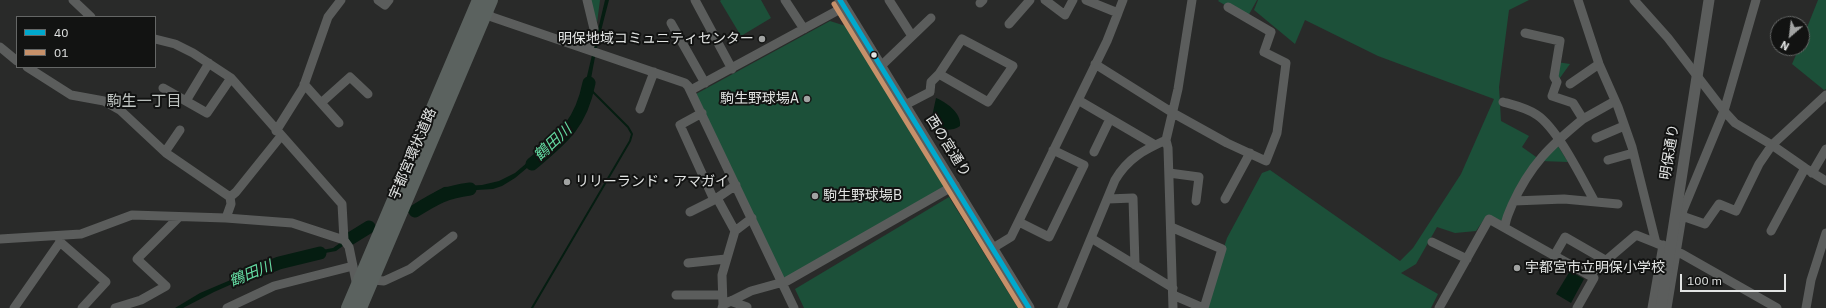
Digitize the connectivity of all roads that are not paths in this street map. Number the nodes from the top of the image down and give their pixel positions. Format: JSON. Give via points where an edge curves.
{"nodes":[{"id":1,"x":73,"y":0,"type":"edge"},
{"id":2,"x":341,"y":0,"type":"edge"},
{"id":3,"x":378,"y":0,"type":"edge"},
{"id":4,"x":389,"y":0,"type":"edge"},
{"id":5,"x":587,"y":0,"type":"edge"},
{"id":6,"x":695,"y":0,"type":"edge"},
{"id":7,"x":785,"y":0,"type":"edge"},
{"id":8,"x":889,"y":0,"type":"edge"},
{"id":9,"x":1030,"y":0,"type":"edge"},
{"id":10,"x":1045,"y":0,"type":"edge"},
{"id":11,"x":1073,"y":0,"type":"edge"},
{"id":12,"x":1086,"y":0,"type":"edge"},
{"id":13,"x":1123,"y":0,"type":"edge"},
{"id":14,"x":1192,"y":0,"type":"edge"},
{"id":15,"x":1578,"y":0,"type":"edge"},
{"id":16,"x":1634,"y":0,"type":"edge"},
{"id":17,"x":1710,"y":0,"type":"edge"},
{"id":18,"x":1756,"y":0,"type":"edge"},
{"id":19,"x":482,"y":3,"type":"edge"},
{"id":20,"x":842,"y":3,"type":"edge"},
{"id":21,"x":1228,"y":7,"type":"dead end"},
{"id":22,"x":1118,"y":13,"type":"junction"},
{"id":23,"x":81,"y":14,"type":"edge"},
{"id":24,"x":931,"y":18,"type":"dead end"},
{"id":25,"x":671,"y":23,"type":"dead end"},
{"id":26,"x":1009,"y":24,"type":"dead end"},
{"id":27,"x":804,"y":29,"type":"junction"},
{"id":28,"x":1525,"y":33,"type":"dead end"},
{"id":29,"x":912,"y":36,"type":"junction"},
{"id":30,"x":156,"y":38,"type":"edge"},
{"id":31,"x":0,"y":47,"type":"edge"},
{"id":32,"x":593,"y":52,"type":"junction"},
{"id":33,"x":16,"y":60,"type":"edge"},
{"id":34,"x":209,"y":63,"type":"junction"},
{"id":35,"x":1095,"y":64,"type":"junction"},
{"id":36,"x":1599,"y":64,"type":"junction"},
{"id":37,"x":881,"y":66,"type":"junction"},
{"id":38,"x":732,"y":69,"type":"junction"},
{"id":39,"x":40,"y":70,"type":"edge"},
{"id":40,"x":654,"y":72,"type":"junction"},
{"id":41,"x":939,"y":74,"type":"junction"},
{"id":42,"x":1698,"y":76,"type":"junction"},
{"id":43,"x":231,"y":78,"type":"junction"},
{"id":44,"x":705,"y":83,"type":"junction"},
{"id":45,"x":304,"y":84,"type":"junction"},
{"id":46,"x":1570,"y":84,"type":"dead end"},
{"id":47,"x":163,"y":88,"type":"dead end"},
{"id":48,"x":691,"y":90,"type":"junction"},
{"id":49,"x":368,"y":94,"type":"dead end"},
{"id":50,"x":1826,"y":95,"type":"edge"},
{"id":51,"x":186,"y":100,"type":"junction"},
{"id":52,"x":1078,"y":100,"type":"junction"},
{"id":53,"x":1615,"y":101,"type":"junction"},
{"id":54,"x":1503,"y":102,"type":"dead end"},
{"id":55,"x":321,"y":103,"type":"junction"},
{"id":56,"x":905,"y":105,"type":"junction"},
{"id":57,"x":640,"y":109,"type":"dead end"},
{"id":58,"x":1724,"y":111,"type":"junction"},
{"id":59,"x":702,"y":113,"type":"junction"},
{"id":60,"x":1173,"y":113,"type":"junction"},
{"id":61,"x":1110,"y":119,"type":"junction"},
{"id":62,"x":1584,"y":119,"type":"junction"},
{"id":63,"x":339,"y":123,"type":"dead end"},
{"id":64,"x":1624,"y":126,"type":"junction"},
{"id":65,"x":180,"y":130,"type":"dead end"},
{"id":66,"x":279,"y":133,"type":"junction"},
{"id":67,"x":1596,"y":138,"type":"dead end"},
{"id":68,"x":1558,"y":139,"type":"junction"},
{"id":69,"x":1166,"y":140,"type":"junction"},
{"id":70,"x":1155,"y":145,"type":"junction"},
{"id":71,"x":1772,"y":145,"type":"junction"},
{"id":72,"x":1826,"y":149,"type":"edge"},
{"id":73,"x":1053,"y":150,"type":"junction"},
{"id":74,"x":165,"y":152,"type":"junction"},
{"id":75,"x":1094,"y":152,"type":"dead end"},
{"id":76,"x":1250,"y":153,"type":"junction"},
{"id":77,"x":1634,"y":153,"type":"junction"},
{"id":78,"x":1608,"y":160,"type":"dead end"},
{"id":79,"x":1808,"y":170,"type":"junction"},
{"id":80,"x":1169,"y":173,"type":"junction"},
{"id":81,"x":1826,"y":181,"type":"edge"},
{"id":82,"x":736,"y":185,"type":"junction"},
{"id":83,"x":955,"y":185,"type":"junction"},
{"id":84,"x":230,"y":197,"type":"junction"},
{"id":85,"x":715,"y":199,"type":"junction"},
{"id":86,"x":1108,"y":199,"type":"junction"},
{"id":87,"x":1226,"y":199,"type":"dead end"},
{"id":88,"x":1514,"y":200,"type":"junction"},
{"id":89,"x":1196,"y":201,"type":"dead end"},
{"id":90,"x":1595,"y":202,"type":"junction"},
{"id":91,"x":1618,"y":204,"type":"dead end"},
{"id":92,"x":690,"y":212,"type":"dead end"},
{"id":93,"x":179,"y":216,"type":"junction"},
{"id":94,"x":1682,"y":216,"type":"junction"},
{"id":95,"x":226,"y":218,"type":"junction"},
{"id":96,"x":752,"y":218,"type":"junction"},
{"id":97,"x":1019,"y":222,"type":"junction"},
{"id":98,"x":1171,"y":227,"type":"junction"},
{"id":99,"x":1505,"y":228,"type":"junction"},
{"id":100,"x":735,"y":231,"type":"junction"},
{"id":101,"x":1771,"y":231,"type":"dead end"},
{"id":102,"x":1826,"y":233,"type":"edge"},
{"id":103,"x":453,"y":236,"type":"dead end"},
{"id":104,"x":1091,"y":238,"type":"junction"},
{"id":105,"x":0,"y":239,"type":"edge"},
{"id":106,"x":59,"y":239,"type":"junction"},
{"id":107,"x":1432,"y":242,"type":"dead end"},
{"id":108,"x":347,"y":244,"type":"junction"},
{"id":109,"x":1666,"y":247,"type":"junction"},
{"id":110,"x":993,"y":248,"type":"junction"},
{"id":111,"x":1554,"y":256,"type":"junction"},
{"id":112,"x":726,"y":259,"type":"junction"},
{"id":113,"x":1467,"y":259,"type":"junction"},
{"id":114,"x":1604,"y":260,"type":"junction"},
{"id":115,"x":688,"y":264,"type":"dead end"},
{"id":116,"x":1135,"y":265,"type":"junction"},
{"id":117,"x":353,"y":266,"type":"junction"},
{"id":118,"x":1589,"y":275,"type":"junction"},
{"id":119,"x":373,"y":280,"type":"junction"},
{"id":120,"x":782,"y":282,"type":"junction"},
{"id":121,"x":357,"y":286,"type":"junction"},
{"id":122,"x":1173,"y":292,"type":"junction"},
{"id":123,"x":722,"y":294,"type":"junction"},
{"id":124,"x":676,"y":295,"type":"dead end"},
{"id":125,"x":725,"y":305,"type":"edge"},
{"id":126,"x":1764,"y":305,"type":"edge"},
{"id":127,"x":363,"y":306,"type":"edge"},
{"id":128,"x":747,"y":307,"type":"dead end"},
{"id":129,"x":14,"y":308,"type":"edge"},
{"id":130,"x":82,"y":308,"type":"edge"},
{"id":131,"x":115,"y":308,"type":"edge"},
{"id":132,"x":227,"y":308,"type":"edge"},
{"id":133,"x":348,"y":308,"type":"edge"},
{"id":134,"x":794,"y":308,"type":"edge"},
{"id":135,"x":1028,"y":308,"type":"edge"},
{"id":136,"x":1062,"y":308,"type":"edge"},
{"id":137,"x":1173,"y":308,"type":"edge"},
{"id":138,"x":1204,"y":308,"type":"edge"},
{"id":139,"x":1439,"y":308,"type":"edge"},
{"id":140,"x":1577,"y":308,"type":"edge"},
{"id":141,"x":1652,"y":308,"type":"edge"},
{"id":142,"x":1661,"y":308,"type":"edge"},
{"id":143,"x":1667,"y":308,"type":"edge"},
{"id":144,"x":1777,"y":308,"type":"edge"},
{"id":145,"x":1806,"y":308,"type":"edge"}],
"edges":[{"from":1,"to":23,"type":"street"},
{"from":2,"to":45,"type":"street","via":[[328,17]]},
{"from":3,"to":4,"type":"street","via":[[385,5]]},
{"from":5,"to":32,"type":"street","via":[[594,29]]},
{"from":6,"to":38,"type":"street"},
{"from":7,"to":27,"type":"street"},
{"from":8,"to":29,"type":"street"},
{"from":9,"to":26,"type":"street"},
{"from":10,"to":11,"type":"street","via":[[1065,15]]},
{"from":12,"to":22,"type":"street"},
{"from":13,"to":22,"type":"street"},
{"from":14,"to":60,"type":"street"},
{"from":15,"to":36,"type":"street"},
{"from":16,"to":42,"type":"street"},
{"from":17,"to":42,"type":"street","name":"明保通り"},
{"from":18,"to":58,"type":"street"},
{"from":19,"to":32,"type":"street","via":[[492,17]]},
{"from":19,"to":119,"type":"main road","name":"宇都宮環状道路"},
{"from":19,"to":121,"type":"main road","name":"宇都宮環状道路"},
{"from":20,"to":27,"type":"street"},
{"from":20,"to":37,"type":"street","name":"西の宮通り"},
{"from":21,"to":76,"type":"street","via":[[1271,32],[1264,52],[1286,63],[1276,133],[1266,161]]},
{"from":22,"to":35,"type":"street"},
{"from":24,"to":29,"type":"street"},
{"from":25,"to":44,"type":"street"},
{"from":27,"to":38,"type":"street"},
{"from":28,"to":62,"type":"street","via":[[1560,41],[1554,77],[1557,82],[1552,96],[1573,103]]},
{"from":29,"to":37,"type":"street"},
{"from":30,"to":34,"type":"street","via":[[175,44]]},
{"from":31,"to":33,"type":"street"},
{"from":32,"to":40,"type":"street"},
{"from":34,"to":43,"type":"street"},
{"from":34,"to":51,"type":"street"},
{"from":35,"to":52,"type":"street"},
{"from":35,"to":60,"type":"street"},
{"from":36,"to":46,"type":"street"},
{"from":36,"to":53,"type":"street"},
{"from":37,"to":56,"type":"street","name":"西の宮通り"},
{"from":38,"to":44,"type":"street"},
{"from":39,"to":74,"type":"street","via":[[72,95],[104,102],[120,110]]},
{"from":40,"to":48,"type":"street","via":[[685,83]]},
{"from":40,"to":57,"type":"street"},
{"from":41,"to":41,"type":"street","via":[[988,102],[1013,66],[962,39]]},
{"from":41,"to":56,"type":"street","via":[[931,82],[930,92]]},
{"from":42,"to":58,"type":"street"},
{"from":42,"to":109,"type":"street","name":"明保通り"},
{"from":43,"to":51,"type":"street","via":[[207,112]]},
{"from":43,"to":66,"type":"street"},
{"from":44,"to":48,"type":"street"},
{"from":45,"to":55,"type":"street"},
{"from":45,"to":66,"type":"street"},
{"from":47,"to":51,"type":"street"},
{"from":48,"to":59,"type":"street"},
{"from":49,"to":55,"type":"street","via":[[350,77]]},
{"from":50,"to":71,"type":"street"},
{"from":52,"to":61,"type":"street"},
{"from":52,"to":73,"type":"street"},
{"from":53,"to":62,"type":"street"},
{"from":53,"to":64,"type":"street"},
{"from":54,"to":68,"type":"street","via":[[1537,115]]},
{"from":55,"to":63,"type":"street"},
{"from":56,"to":83,"type":"street","name":"西の宮通り"},
{"from":58,"to":71,"type":"street","via":[[1735,123]]},
{"from":58,"to":94,"type":"street"},
{"from":59,"to":82,"type":"street"},
{"from":59,"to":85,"type":"street","via":[[680,125]]},
{"from":60,"to":69,"type":"street"},
{"from":60,"to":76,"type":"street"},
{"from":61,"to":70,"type":"street"},
{"from":61,"to":75,"type":"street"},
{"from":62,"to":68,"type":"street"},
{"from":64,"to":67,"type":"street"},
{"from":64,"to":77,"type":"street"},
{"from":65,"to":74,"type":"street"},
{"from":66,"to":84,"type":"street"},
{"from":66,"to":108,"type":"street","via":[[342,204]]},
{"from":68,"to":88,"type":"street","via":[[1539,159]]},
{"from":68,"to":90,"type":"street"},
{"from":69,"to":70,"type":"street"},
{"from":69,"to":80,"type":"street"},
{"from":70,"to":86,"type":"street","via":[[1123,167]]},
{"from":71,"to":79,"type":"street"},
{"from":71,"to":94,"type":"street","via":[[1759,164],[1736,211],[1719,204],[1705,224]]},
{"from":72,"to":79,"type":"street"},
{"from":73,"to":97,"type":"street"},
{"from":73,"to":97,"type":"street","via":[[1084,165],[1049,237]]},
{"from":74,"to":84,"type":"street"},
{"from":76,"to":87,"type":"street"},
{"from":77,"to":78,"type":"street"},
{"from":77,"to":109,"type":"street"},
{"from":79,"to":81,"type":"street"},
{"from":79,"to":101,"type":"street"},
{"from":80,"to":89,"type":"street","via":[[1198,177]]},
{"from":80,"to":98,"type":"street"},
{"from":82,"to":85,"type":"street"},
{"from":82,"to":96,"type":"street"},
{"from":83,"to":110,"type":"street","name":"西の宮通り"},
{"from":83,"to":120,"type":"street"},
{"from":84,"to":95,"type":"street","via":[[231,204]]},
{"from":85,"to":92,"type":"street"},
{"from":85,"to":100,"type":"street"},
{"from":86,"to":104,"type":"street"},
{"from":86,"to":116,"type":"street","via":[[1133,198]]},
{"from":88,"to":90,"type":"street","via":[[1564,199]]},
{"from":88,"to":99,"type":"street"},
{"from":90,"to":91,"type":"street"},
{"from":93,"to":95,"type":"street"},
{"from":93,"to":106,"type":"street","via":[[132,215]]},
{"from":93,"to":131,"type":"street","via":[[137,259],[166,286],[141,300]]},
{"from":94,"to":109,"type":"street"},
{"from":95,"to":108,"type":"street","via":[[292,224]]},
{"from":96,"to":100,"type":"street"},
{"from":96,"to":120,"type":"street"},
{"from":97,"to":110,"type":"street","via":[[1011,237]]},
{"from":98,"to":122,"type":"street"},
{"from":98,"to":138,"type":"street","via":[[1222,249]]},
{"from":99,"to":111,"type":"street"},
{"from":99,"to":113,"type":"street","via":[[1489,219]]},
{"from":100,"to":112,"type":"street"},
{"from":102,"to":145,"type":"street","via":[[1811,280]]},
{"from":103,"to":119,"type":"street","via":[[410,269],[384,282]]},
{"from":104,"to":116,"type":"street"},
{"from":104,"to":136,"type":"street"},
{"from":105,"to":106,"type":"street"},
{"from":106,"to":129,"type":"street"},
{"from":106,"to":130,"type":"street","via":[[106,282]]},
{"from":107,"to":113,"type":"street"},
{"from":108,"to":117,"type":"street"},
{"from":109,"to":114,"type":"street","via":[[1636,235]]},
{"from":109,"to":126,"type":"street"},
{"from":109,"to":141,"type":"street"},
{"from":109,"to":142,"type":"street","name":"明保通り"},
{"from":109,"to":143,"type":"street"},
{"from":110,"to":135,"type":"street","name":"西の宮通り"},
{"from":111,"to":114,"type":"street","via":[[1565,237]]},
{"from":111,"to":118,"type":"street"},
{"from":112,"to":115,"type":"street"},
{"from":112,"to":123,"type":"street","via":[[722,275]]},
{"from":113,"to":139,"type":"street"},
{"from":114,"to":118,"type":"street"},
{"from":116,"to":122,"type":"street"},
{"from":117,"to":121,"type":"street"},
{"from":117,"to":132,"type":"street","via":[[274,286]]},
{"from":118,"to":140,"type":"street","via":[[1594,278]]},
{"from":119,"to":127,"type":"main road","name":"宇都宮環状道路"},
{"from":120,"to":125,"type":"street","via":[[751,291]]},
{"from":120,"to":134,"type":"street"},
{"from":121,"to":127,"type":"street"},
{"from":121,"to":133,"type":"main road","name":"宇都宮環状道路"},
{"from":122,"to":137,"type":"street"},
{"from":122,"to":138,"type":"street"},
{"from":123,"to":124,"type":"street"},
{"from":123,"to":125,"type":"street"},
{"from":125,"to":128,"type":"street"},
{"from":126,"to":144,"type":"street"}]}
